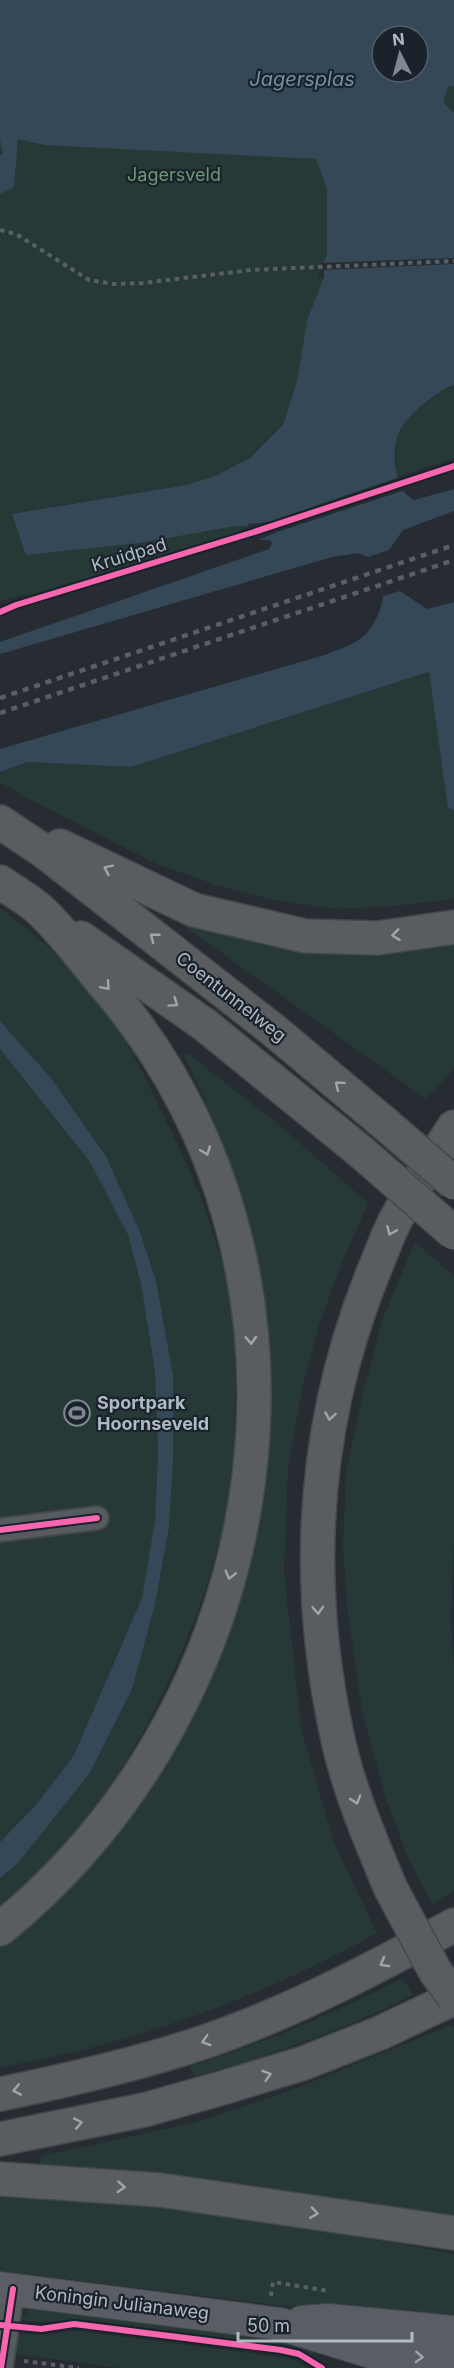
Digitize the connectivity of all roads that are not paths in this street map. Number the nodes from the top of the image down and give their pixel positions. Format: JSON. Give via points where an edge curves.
{"nodes":[{"id":1,"x":0,"y":821,"type":"edge"},
{"id":2,"x":49,"y":848,"type":"junction"},
{"id":3,"x":0,"y":882,"type":"edge"},
{"id":4,"x":40,"y":910,"type":"junction"},
{"id":5,"x":454,"y":927,"type":"edge"},
{"id":6,"x":454,"y":1127,"type":"edge"},
{"id":7,"x":454,"y":1183,"type":"edge"},
{"id":8,"x":454,"y":1233,"type":"edge"},
{"id":9,"x":97,"y":1518,"type":"dead end"},
{"id":10,"x":0,"y":1530,"type":"edge"},
{"id":11,"x":454,"y":1925,"type":"edge"},
{"id":12,"x":0,"y":1929,"type":"edge"},
{"id":13,"x":454,"y":1998,"type":"edge"},
{"id":14,"x":0,"y":2094,"type":"edge"},
{"id":15,"x":0,"y":2139,"type":"edge"},
{"id":16,"x":0,"y":2179,"type":"edge"},
{"id":17,"x":454,"y":2233,"type":"edge"},
{"id":18,"x":7,"y":2288,"type":"edge"},
{"id":19,"x":280,"y":2324,"type":"junction"},
{"id":20,"x":388,"y":2325,"type":"junction"},
{"id":21,"x":454,"y":2332,"type":"edge"},
{"id":22,"x":454,"y":2358,"type":"edge"},
{"id":23,"x":383,"y":2362,"type":"edge"},
{"id":24,"x":2,"y":2363,"type":"edge"}],
"edges":[{"from":1,"to":2,"type":"highway"},
{"from":5,"to":2,"type":"highway","one_way":true,"via":[[378,938],[305,936],[194,910]]},
{"from":7,"to":2,"type":"highway","name":"Coentunnelweg","one_way":true,"bridge":true},
{"from":3,"to":4,"type":"highway"},
{"from":4,"to":8,"type":"highway","one_way":true,"bridge":true,"via":[[205,1025]]},
{"from":4,"to":12,"type":"highway","one_way":true,"via":[[118,1000],[160,1057],[184,1100],[219,1185],[240,1256],[251,1335],[252,1452],[241,1533],[225,1596],[178,1711],[153,1756],[88,1844],[48,1888]]},
{"from":6,"to":13,"type":"highway","one_way":true,"bridge":true,"via":[[394,1223],[357,1314],[333,1402],[317,1529],[318,1613],[337,1737],[363,1822],[391,1889]]},
{"from":9,"to":10,"type":"street"},
{"from":11,"to":14,"type":"highway","one_way":true,"via":[[361,1976],[207,2041],[78,2078]]},
{"from":15,"to":13,"type":"highway","one_way":true,"via":[[144,2110],[304,2063]]},
{"from":16,"to":17,"type":"highway","one_way":true,"via":[[160,2190]]},
{"from":18,"to":19,"type":"main road","name":"Koningin Julianaweg"},
{"from":18,"to":24,"type":"street"},
{"from":19,"to":20,"type":"main road","name":"Koningin Julianaweg","via":[[328,2320]]},
{"from":19,"to":23,"type":"main road","name":"Koningin Julianaweg"},
{"from":20,"to":21,"type":"main road","name":"Koningin Julianaweg"},
{"from":20,"to":23,"type":"main road"},
{"from":23,"to":22,"type":"main road","name":"Koningin Julianaweg","one_way":true}]}
